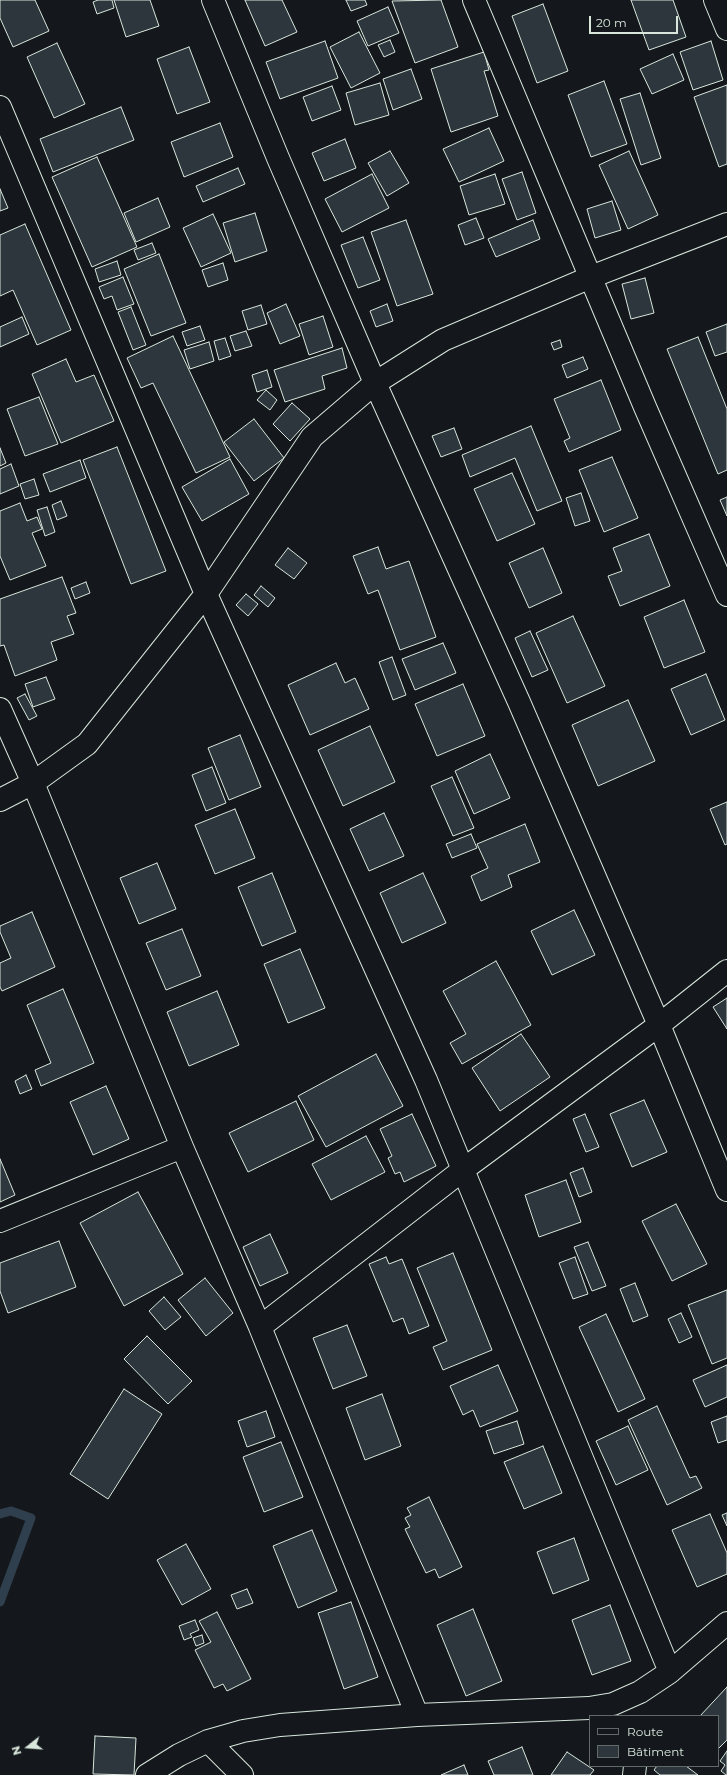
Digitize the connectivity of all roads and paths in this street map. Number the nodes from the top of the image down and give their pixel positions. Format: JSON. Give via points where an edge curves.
{"nodes":[{"id":1,"x":213,"y":0,"type":"edge"},
{"id":2,"x":474,"y":0,"type":"edge"},
{"id":3,"x":715,"y":0,"type":"edge"},
{"id":4,"x":727,"y":29,"type":"edge"},
{"id":5,"x":0,"y":107,"type":"edge"},
{"id":6,"x":727,"y":224,"type":"edge"},
{"id":7,"x":592,"y":277,"type":"junction"},
{"id":8,"x":375,"y":383,"type":"junction"},
{"id":9,"x":206,"y":594,"type":"junction"},
{"id":10,"x":727,"y":595,"type":"edge"},
{"id":11,"x":0,"y":709,"type":"edge"},
{"id":12,"x":33,"y":783,"type":"junction"},
{"id":13,"x":0,"y":800,"type":"edge"},
{"id":14,"x":727,"y":971,"type":"edge"},
{"id":15,"x":659,"y":1025,"type":"junction"},
{"id":16,"x":182,"y":1147,"type":"junction"},
{"id":17,"x":464,"y":1170,"type":"junction"},
{"id":18,"x":727,"y":1190,"type":"edge"},
{"id":19,"x":0,"y":1221,"type":"edge"},
{"id":20,"x":260,"y":1328,"type":"junction"},
{"id":21,"x":727,"y":1623,"type":"edge"},
{"id":22,"x":670,"y":1672,"type":"junction"},
{"id":23,"x":615,"y":1710,"type":"edge"},
{"id":24,"x":417,"y":1715,"type":"junction"},
{"id":25,"x":208,"y":1742,"type":"junction"},
{"id":26,"x":147,"y":1775,"type":"edge"},
{"id":27,"x":242,"y":1775,"type":"edge"}],
"edges":[{"from":1,"to":8,"type":"street"},
{"from":2,"to":7,"type":"street"},
{"from":3,"to":4,"type":"street"},
{"from":5,"to":9,"type":"street"},
{"from":6,"to":7,"type":"street"},
{"from":7,"to":8,"type":"street","via":[[443,340]]},
{"from":7,"to":10,"type":"street","via":[[645,407]]},
{"from":8,"to":9,"type":"street","via":[[312,437]]},
{"from":8,"to":15,"type":"street","via":[[519,702]]},
{"from":9,"to":12,"type":"street","via":[[87,744]]},
{"from":9,"to":17,"type":"street","via":[[426,1080]]},
{"from":11,"to":12,"type":"street"},
{"from":12,"to":13,"type":"street"},
{"from":12,"to":16,"type":"street"},
{"from":14,"to":15,"type":"street"},
{"from":15,"to":17,"type":"street"},
{"from":15,"to":18,"type":"street"},
{"from":16,"to":19,"type":"street"},
{"from":16,"to":20,"type":"street"},
{"from":17,"to":20,"type":"street"},
{"from":17,"to":22,"type":"street"},
{"from":20,"to":24,"type":"street"},
{"from":21,"to":22,"type":"street"},
{"from":22,"to":23,"type":"street"},
{"from":23,"to":24,"type":"street","via":[[589,1708]]},
{"from":24,"to":25,"type":"street","via":[[280,1725],[242,1731]]},
{"from":25,"to":26,"type":"street","via":[[179,1754]]},
{"from":25,"to":27,"type":"street"}]}
